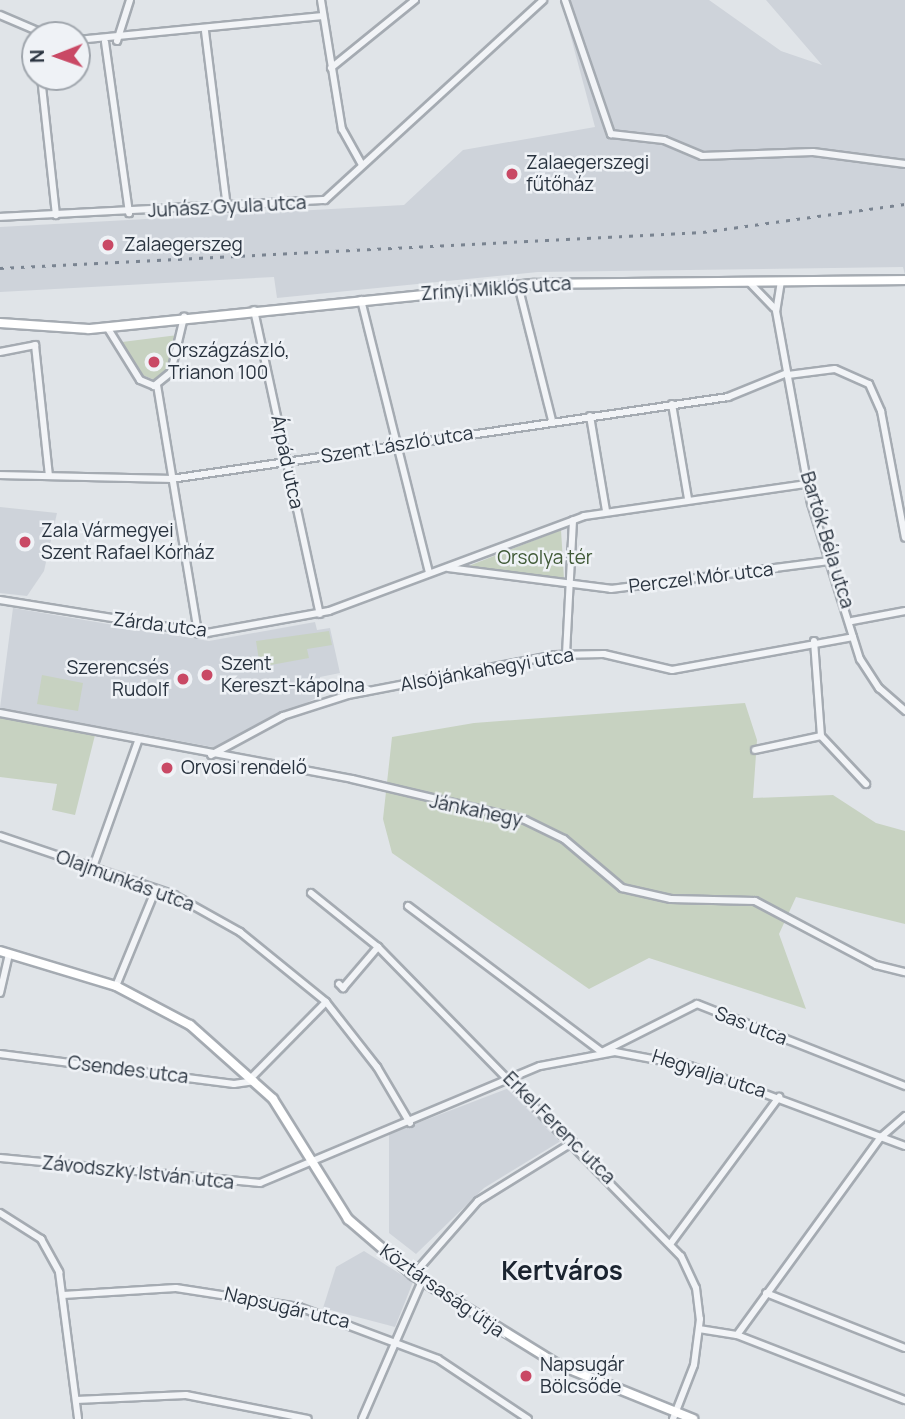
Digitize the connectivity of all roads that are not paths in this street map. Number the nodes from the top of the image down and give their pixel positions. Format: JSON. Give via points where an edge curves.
{"nodes":[{"id":1,"x":130,"y":0,"type":"edge"},
{"id":2,"x":321,"y":0,"type":"edge"},
{"id":3,"x":415,"y":0,"type":"edge"},
{"id":4,"x":543,"y":0,"type":"edge"},
{"id":5,"x":565,"y":0,"type":"edge"},
{"id":6,"x":0,"y":15,"type":"edge"},
{"id":7,"x":323,"y":16,"type":"junction"},
{"id":8,"x":21,"y":26,"type":"edge"},
{"id":9,"x":205,"y":30,"type":"junction"},
{"id":10,"x":91,"y":41,"type":"edge"},
{"id":11,"x":117,"y":41,"type":"junction"},
{"id":12,"x":105,"y":42,"type":"junction"},
{"id":13,"x":331,"y":68,"type":"junction"},
{"id":14,"x":43,"y":91,"type":"edge"},
{"id":15,"x":905,"y":164,"type":"edge"},
{"id":16,"x":362,"y":165,"type":"junction"},
{"id":17,"x":227,"y":208,"type":"junction"},
{"id":18,"x":130,"y":213,"type":"junction"},
{"id":19,"x":56,"y":215,"type":"junction"},
{"id":20,"x":0,"y":217,"type":"edge"},
{"id":21,"x":905,"y":280,"type":"edge"},
{"id":22,"x":781,"y":281,"type":"junction"},
{"id":23,"x":749,"y":282,"type":"junction"},
{"id":24,"x":518,"y":285,"type":"junction"},
{"id":25,"x":360,"y":300,"type":"junction"},
{"id":26,"x":254,"y":310,"type":"junction"},
{"id":27,"x":776,"y":311,"type":"junction"},
{"id":28,"x":184,"y":317,"type":"junction"},
{"id":29,"x":0,"y":323,"type":"edge"},
{"id":30,"x":107,"y":327,"type":"junction"},
{"id":31,"x":0,"y":352,"type":"edge"},
{"id":32,"x":788,"y":374,"type":"junction"},
{"id":33,"x":157,"y":385,"type":"junction"},
{"id":34,"x":672,"y":404,"type":"junction"},
{"id":35,"x":590,"y":416,"type":"junction"},
{"id":36,"x":552,"y":420,"type":"junction"},
{"id":37,"x":396,"y":447,"type":"junction"},
{"id":38,"x":287,"y":461,"type":"junction"},
{"id":39,"x":0,"y":475,"type":"edge"},
{"id":40,"x":49,"y":475,"type":"junction"},
{"id":41,"x":171,"y":478,"type":"junction"},
{"id":42,"x":806,"y":485,"type":"junction"},
{"id":43,"x":688,"y":499,"type":"junction"},
{"id":44,"x":606,"y":511,"type":"junction"},
{"id":45,"x":573,"y":520,"type":"junction"},
{"id":46,"x":905,"y":538,"type":"edge"},
{"id":47,"x":831,"y":561,"type":"junction"},
{"id":48,"x":446,"y":567,"type":"junction"},
{"id":49,"x":429,"y":573,"type":"junction"},
{"id":50,"x":570,"y":586,"type":"junction"},
{"id":51,"x":0,"y":600,"type":"edge"},
{"id":52,"x":905,"y":611,"type":"edge"},
{"id":53,"x":320,"y":614,"type":"junction"},
{"id":54,"x":852,"y":621,"type":"junction"},
{"id":55,"x":198,"y":634,"type":"junction"},
{"id":56,"x":853,"y":637,"type":"junction"},
{"id":57,"x":814,"y":641,"type":"junction"},
{"id":58,"x":566,"y":654,"type":"junction"},
{"id":59,"x":905,"y":711,"type":"edge"},
{"id":60,"x":0,"y":713,"type":"edge"},
{"id":61,"x":821,"y":736,"type":"junction"},
{"id":62,"x":138,"y":741,"type":"junction"},
{"id":63,"x":755,"y":750,"type":"dead end"},
{"id":64,"x":211,"y":755,"type":"junction"},
{"id":65,"x":866,"y":784,"type":"dead end"},
{"id":66,"x":0,"y":836,"type":"edge"},
{"id":67,"x":93,"y":867,"type":"junction"},
{"id":68,"x":156,"y":889,"type":"junction"},
{"id":69,"x":311,"y":894,"type":"dead end"},
{"id":70,"x":408,"y":906,"type":"dead end"},
{"id":71,"x":378,"y":947,"type":"junction"},
{"id":72,"x":5,"y":952,"type":"edge"},
{"id":73,"x":905,"y":972,"type":"edge"},
{"id":74,"x":339,"y":984,"type":"dead end"},
{"id":75,"x":116,"y":986,"type":"junction"},
{"id":76,"x":0,"y":993,"type":"edge"},
{"id":77,"x":326,"y":1002,"type":"junction"},
{"id":78,"x":601,"y":1052,"type":"junction"},
{"id":79,"x":0,"y":1054,"type":"edge"},
{"id":80,"x":253,"y":1079,"type":"junction"},
{"id":81,"x":512,"y":1081,"type":"junction"},
{"id":82,"x":905,"y":1086,"type":"edge"},
{"id":83,"x":779,"y":1097,"type":"junction"},
{"id":84,"x":905,"y":1116,"type":"edge"},
{"id":85,"x":410,"y":1123,"type":"junction"},
{"id":86,"x":881,"y":1138,"type":"junction"},
{"id":87,"x":573,"y":1142,"type":"junction"},
{"id":88,"x":905,"y":1146,"type":"edge"},
{"id":89,"x":0,"y":1158,"type":"edge"},
{"id":90,"x":315,"y":1163,"type":"junction"},
{"id":91,"x":0,"y":1213,"type":"edge"},
{"id":92,"x":671,"y":1243,"type":"junction"},
{"id":93,"x":413,"y":1275,"type":"junction"},
{"id":94,"x":422,"y":1282,"type":"junction"},
{"id":95,"x":766,"y":1293,"type":"junction"},
{"id":96,"x":62,"y":1295,"type":"junction"},
{"id":97,"x":699,"y":1329,"type":"junction"},
{"id":98,"x":737,"y":1335,"type":"junction"},
{"id":99,"x":396,"y":1339,"type":"junction"},
{"id":100,"x":905,"y":1348,"type":"edge"},
{"id":101,"x":76,"y":1400,"type":"junction"},
{"id":102,"x":905,"y":1400,"type":"edge"},
{"id":103,"x":674,"y":1416,"type":"edge"},
{"id":104,"x":78,"y":1419,"type":"edge"},
{"id":105,"x":308,"y":1419,"type":"edge"},
{"id":106,"x":362,"y":1419,"type":"edge"},
{"id":107,"x":528,"y":1419,"type":"edge"},
{"id":108,"x":693,"y":1419,"type":"edge"}],
"edges":[{"from":1,"to":11,"type":"street"},
{"from":2,"to":7,"type":"street"},
{"from":3,"to":13,"type":"street"},
{"from":4,"to":16,"type":"street","name":"Juhász Gyula utca"},
{"from":5,"to":15,"type":"street","via":[[611,134],[664,140],[702,156],[825,152]]},
{"from":6,"to":8,"type":"street"},
{"from":7,"to":9,"type":"street"},
{"from":7,"to":13,"type":"street"},
{"from":9,"to":11,"type":"street"},
{"from":9,"to":17,"type":"street"},
{"from":10,"to":12,"type":"street"},
{"from":11,"to":12,"type":"street"},
{"from":12,"to":18,"type":"street"},
{"from":13,"to":16,"type":"street","via":[[342,129]]},
{"from":14,"to":19,"type":"street"},
{"from":16,"to":17,"type":"street","name":"Juhász Gyula utca","via":[[322,201]]},
{"from":17,"to":18,"type":"street","name":"Juhász Gyula utca"},
{"from":18,"to":19,"type":"street","name":"Juhász Gyula utca"},
{"from":19,"to":20,"type":"street","name":"Juhász Gyula utca"},
{"from":21,"to":22,"type":"main road","name":"Zrínyi Miklós utca"},
{"from":22,"to":23,"type":"main road","name":"Zrínyi Miklós utca"},
{"from":22,"to":27,"type":"street"},
{"from":23,"to":24,"type":"main road","name":"Zrínyi Miklós utca"},
{"from":23,"to":27,"type":"street"},
{"from":24,"to":25,"type":"main road","name":"Zrínyi Miklós utca"},
{"from":24,"to":36,"type":"street"},
{"from":25,"to":26,"type":"main road","name":"Zrínyi Miklós utca"},
{"from":25,"to":37,"type":"street"},
{"from":26,"to":28,"type":"main road","name":"Zrínyi Miklós utca"},
{"from":26,"to":38,"type":"street","name":"Árpád utca"},
{"from":27,"to":32,"type":"street","name":"Bartók Béla utca"},
{"from":28,"to":30,"type":"main road","name":"Zrínyi Miklós utca"},
{"from":28,"to":33,"type":"street","via":[[174,367]]},
{"from":29,"to":30,"type":"main road","name":"Zrínyi Miklós utca","via":[[89,330]]},
{"from":30,"to":33,"type":"street","via":[[140,380]]},
{"from":31,"to":40,"type":"street","via":[[35,345]]},
{"from":32,"to":34,"type":"street","name":"Szent László utca","via":[[745,393]]},
{"from":32,"to":42,"type":"street","name":"Bartók Béla utca"},
{"from":32,"to":46,"type":"street","via":[[841,370],[869,384],[881,411]]},
{"from":33,"to":41,"type":"street"},
{"from":34,"to":35,"type":"street","name":"Szent László utca"},
{"from":34,"to":43,"type":"street"},
{"from":35,"to":36,"type":"street","name":"Szent László utca"},
{"from":35,"to":44,"type":"street"},
{"from":36,"to":37,"type":"street","name":"Szent László utca"},
{"from":37,"to":38,"type":"street","name":"Szent László utca"},
{"from":37,"to":49,"type":"street"},
{"from":38,"to":41,"type":"street","name":"Szent László utca"},
{"from":38,"to":53,"type":"street","name":"Árpád utca"},
{"from":39,"to":40,"type":"street","name":"Szent László utca"},
{"from":40,"to":41,"type":"street","name":"Szent László utca"},
{"from":41,"to":55,"type":"street"},
{"from":42,"to":43,"type":"street"},
{"from":42,"to":47,"type":"street","name":"Bartók Béla utca"},
{"from":43,"to":44,"type":"street"},
{"from":44,"to":45,"type":"street"},
{"from":45,"to":48,"type":"street"},
{"from":45,"to":50,"type":"street"},
{"from":47,"to":50,"type":"street","name":"Perczel Mór utca","via":[[622,588]]},
{"from":47,"to":54,"type":"street","name":"Bartók Béla utca"},
{"from":48,"to":49,"type":"street"},
{"from":48,"to":50,"type":"street"},
{"from":49,"to":53,"type":"street","name":"Zárda utca"},
{"from":50,"to":58,"type":"street"},
{"from":51,"to":55,"type":"street","name":"Zárda utca"},
{"from":52,"to":54,"type":"street"},
{"from":53,"to":55,"type":"street","name":"Zárda utca"},
{"from":54,"to":56,"type":"street","name":"Bartók Béla utca"},
{"from":56,"to":57,"type":"street","name":"Alsójánkahegyi utca"},
{"from":56,"to":59,"type":"street","name":"Bartók Béla utca","via":[[869,674]]},
{"from":57,"to":58,"type":"street","name":"Alsójánkahegyi utca","via":[[672,670]]},
{"from":57,"to":61,"type":"street"},
{"from":58,"to":64,"type":"street","name":"Alsójánkahegyi utca","via":[[348,695],[283,716]]},
{"from":60,"to":62,"type":"street","name":"Jánkahegy"},
{"from":61,"to":63,"type":"street"},
{"from":61,"to":65,"type":"street"},
{"from":62,"to":64,"type":"street","name":"Jánkahegy"},
{"from":62,"to":67,"type":"street"},
{"from":64,"to":73,"type":"street","name":"Jánkahegy","via":[[352,779],[525,820],[564,839],[622,888],[671,899],[755,901],[876,965]]},
{"from":66,"to":67,"type":"street","name":"Olajmunkás utca"},
{"from":67,"to":68,"type":"street","name":"Olajmunkás utca"},
{"from":68,"to":75,"type":"street"},
{"from":68,"to":77,"type":"street","name":"Olajmunkás utca","via":[[240,932]]},
{"from":69,"to":71,"type":"street","name":"Erkel Ferenc utca"},
{"from":70,"to":78,"type":"street"},
{"from":71,"to":74,"type":"street","via":[[343,988]]},
{"from":71,"to":81,"type":"street","name":"Erkel Ferenc utca"},
{"from":72,"to":75,"type":"main road","name":"Köztársaság útja"},
{"from":72,"to":76,"type":"street"},
{"from":75,"to":80,"type":"main road","name":"Köztársaság útja","via":[[190,1025]]},
{"from":77,"to":80,"type":"street"},
{"from":77,"to":85,"type":"street","name":"Olajmunkás utca","via":[[377,1066]]},
{"from":78,"to":81,"type":"street","name":"Hegyalja utca","via":[[540,1066]]},
{"from":78,"to":82,"type":"street","name":"Sas utca","via":[[692,1004]]},
{"from":78,"to":83,"type":"street","name":"Hegyalja utca","via":[[657,1056]]},
{"from":79,"to":80,"type":"street","name":"Csendes utca","via":[[234,1084]]},
{"from":80,"to":90,"type":"main road","name":"Köztársaság útja","via":[[293,1124]]},
{"from":81,"to":85,"type":"street","name":"Hegyalja utca"},
{"from":81,"to":87,"type":"street","name":"Erkel Ferenc utca"},
{"from":83,"to":86,"type":"street","name":"Hegyalja utca"},
{"from":83,"to":92,"type":"street"},
{"from":84,"to":86,"type":"street"},
{"from":85,"to":90,"type":"street","name":"Hegyalja utca"},
{"from":86,"to":88,"type":"street","name":"Hegyalja utca"},
{"from":86,"to":95,"type":"street"},
{"from":87,"to":92,"type":"street","name":"Erkel Ferenc utca"},
{"from":87,"to":93,"type":"street","via":[[478,1201]]},
{"from":89,"to":90,"type":"street","name":"Závodszky István utca","via":[[239,1184]]},
{"from":90,"to":93,"type":"main road","name":"Köztársaság útja","via":[[348,1219]]},
{"from":91,"to":96,"type":"street","via":[[45,1243]]},
{"from":92,"to":97,"type":"street","name":"Erkel Ferenc utca","via":[[696,1288]]},
{"from":93,"to":94,"type":"main road","name":"Köztársaság útja"},
{"from":94,"to":99,"type":"street"},
{"from":94,"to":103,"type":"main road","name":"Köztársaság útja","via":[[557,1364]]},
{"from":95,"to":98,"type":"street"},
{"from":95,"to":100,"type":"street"},
{"from":96,"to":99,"type":"street","name":"Napsugár utca","via":[[149,1287],[231,1294],[318,1312]]},
{"from":96,"to":101,"type":"street"},
{"from":97,"to":98,"type":"street"},
{"from":97,"to":103,"type":"street","name":"Erkel Ferenc utca","via":[[693,1369]]},
{"from":98,"to":102,"type":"street"},
{"from":99,"to":106,"type":"street"},
{"from":99,"to":107,"type":"street","name":"Napsugár utca","via":[[473,1378]]},
{"from":101,"to":104,"type":"street"},
{"from":101,"to":105,"type":"street","via":[[186,1395]]},
{"from":103,"to":108,"type":"main road","name":"Köztársaság útja"}]}
